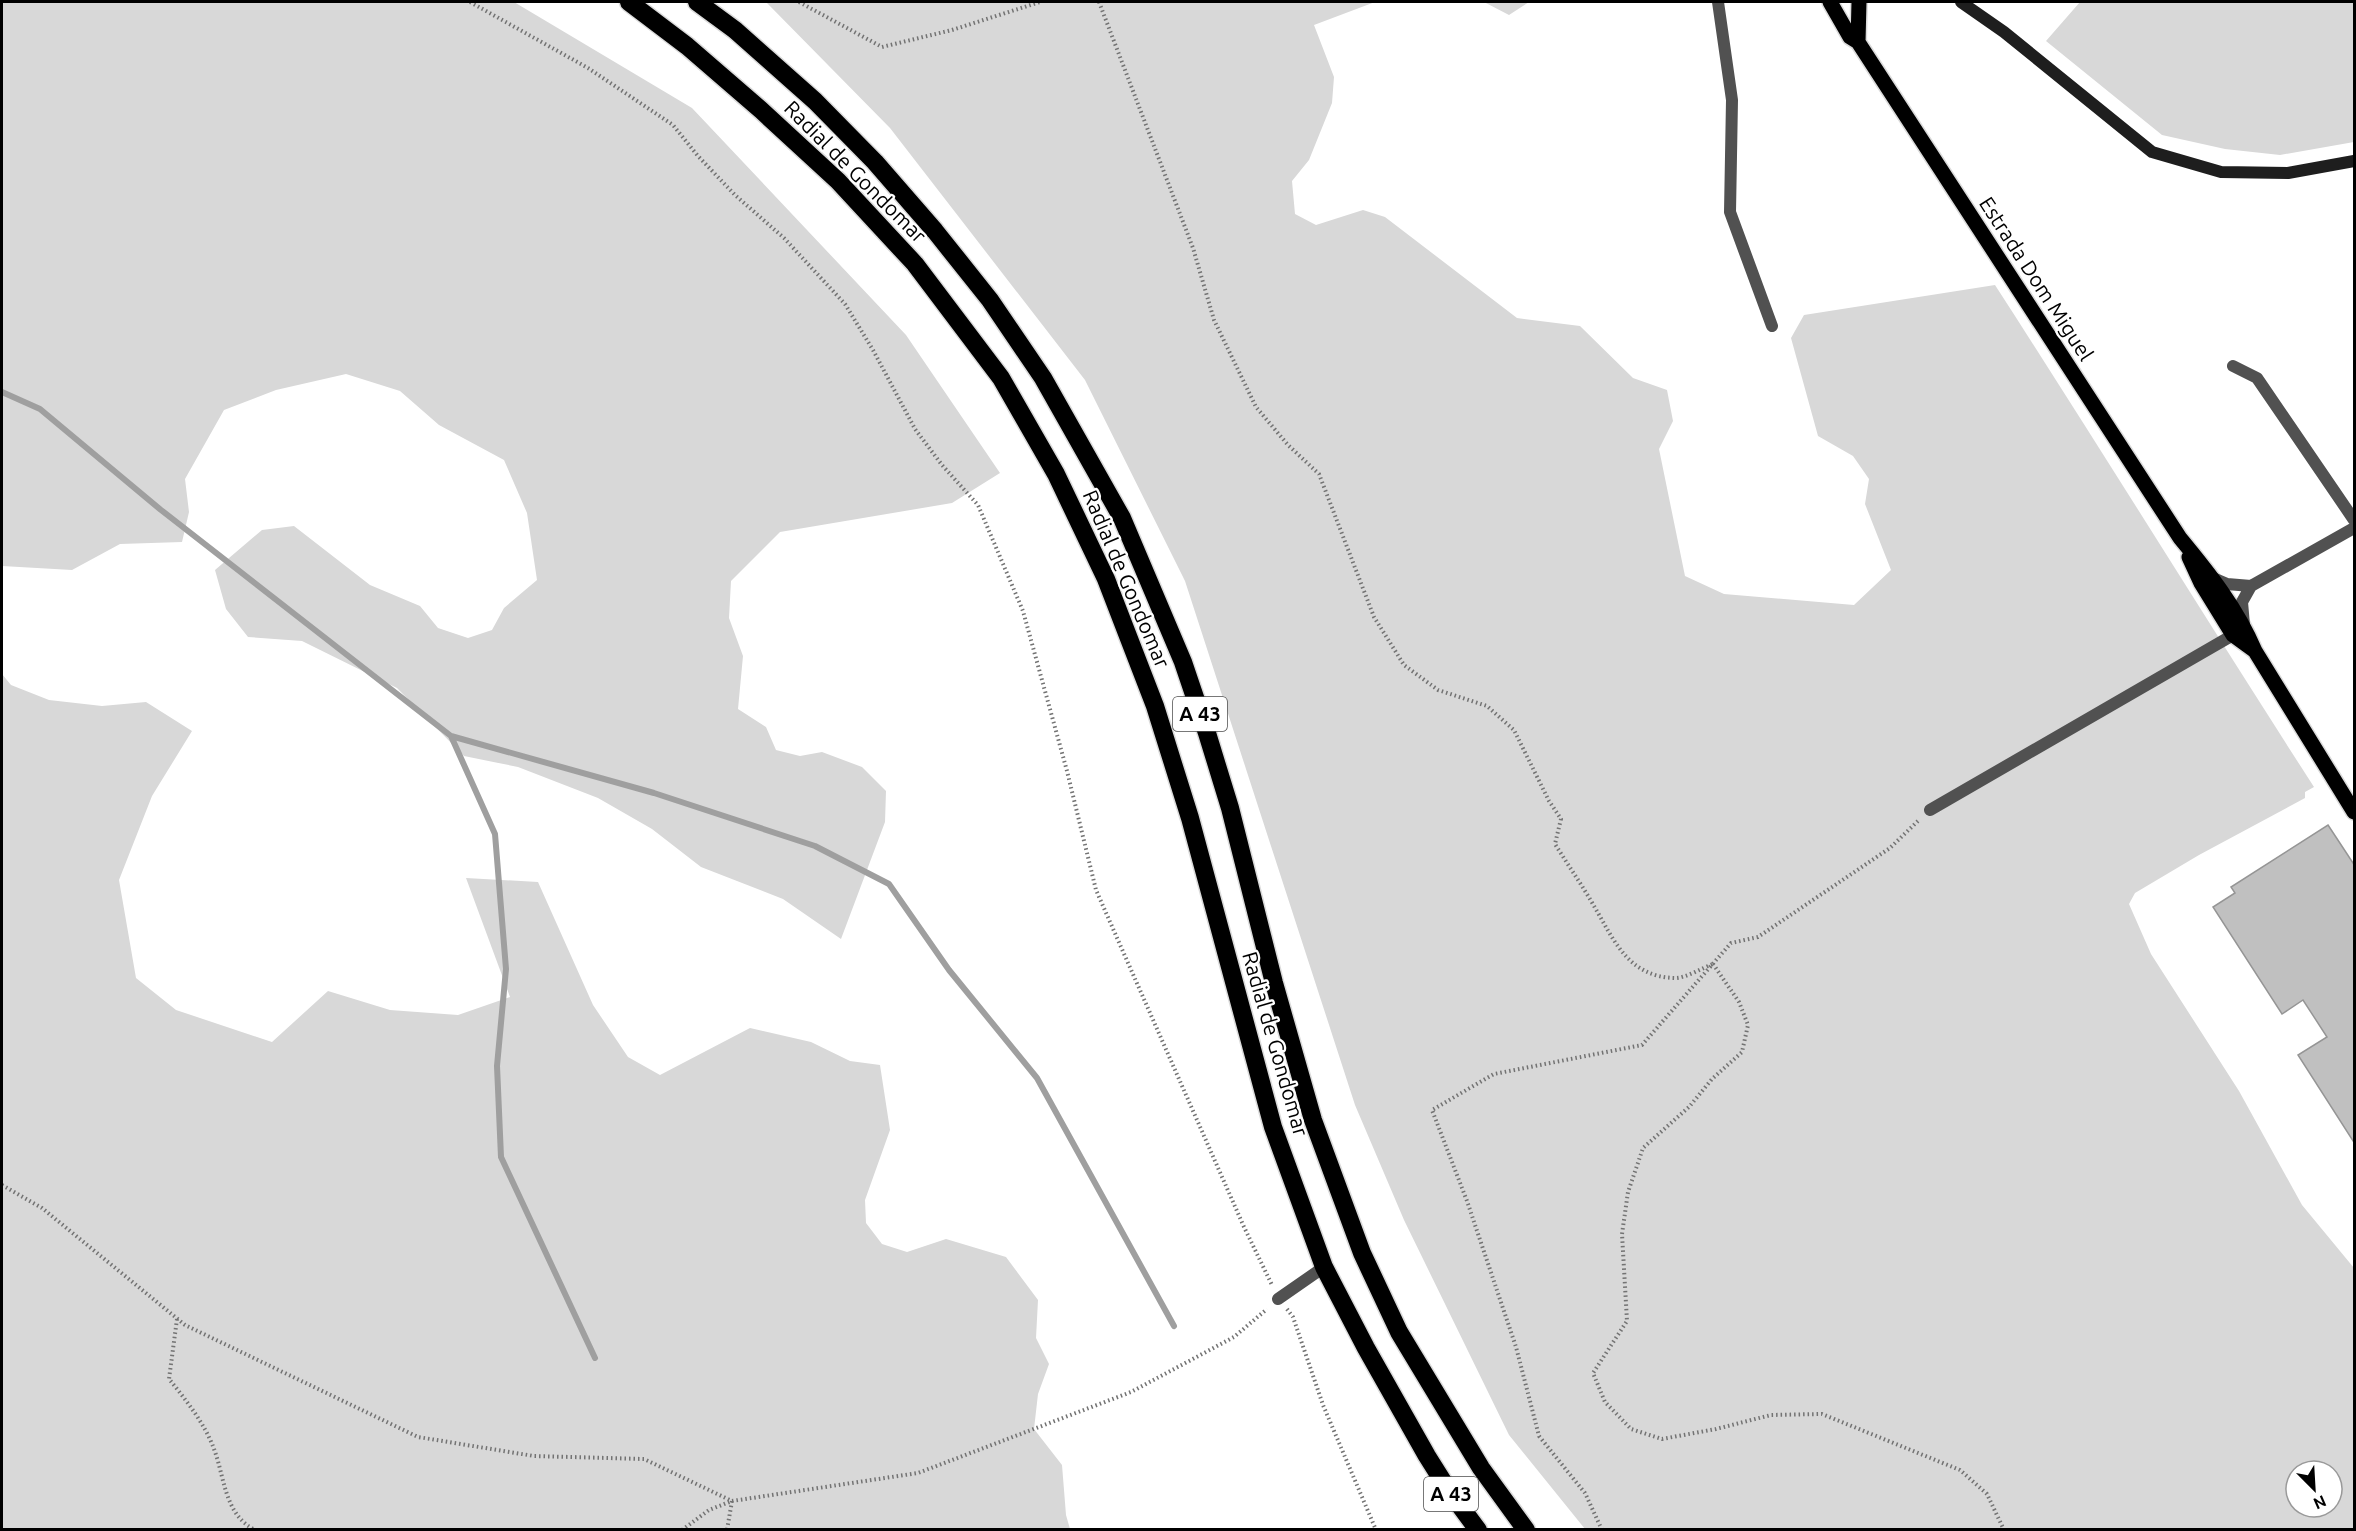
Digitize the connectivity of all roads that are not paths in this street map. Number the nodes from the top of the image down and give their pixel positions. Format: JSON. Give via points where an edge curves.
{"nodes":[{"id":1,"x":628,"y":2,"type":"edge"},
{"id":2,"x":697,"y":2,"type":"edge"},
{"id":3,"x":1718,"y":2,"type":"edge"},
{"id":4,"x":1830,"y":2,"type":"edge"},
{"id":5,"x":1859,"y":2,"type":"edge"},
{"id":6,"x":1961,"y":2,"type":"edge"},
{"id":7,"x":1858,"y":42,"type":"junction"},
{"id":8,"x":2355,"y":161,"type":"edge"},
{"id":9,"x":1772,"y":326,"type":"dead end"},
{"id":10,"x":2233,"y":366,"type":"dead end"},
{"id":11,"x":2355,"y":520,"type":"edge"},
{"id":12,"x":2355,"y":528,"type":"edge"},
{"id":13,"x":2180,"y":538,"type":"junction"},
{"id":14,"x":2213,"y":579,"type":"junction"},
{"id":15,"x":2251,"y":586,"type":"junction"},
{"id":16,"x":2239,"y":630,"type":"junction"},
{"id":17,"x":1930,"y":810,"type":"road end"},
{"id":18,"x":2355,"y":812,"type":"edge"},
{"id":19,"x":1324,"y":1267,"type":"junction"},
{"id":20,"x":1278,"y":1299,"type":"road end"},
{"id":21,"x":1479,"y":1530,"type":"edge"},
{"id":22,"x":1526,"y":1530,"type":"edge"}],
"edges":[{"from":1,"to":19,"type":"highway","name":"Radial de Gondomar","number":"A 43","via":[[687,46],[761,110],[838,182],[915,264],[1001,378],[1056,474],[1106,579],[1155,706],[1190,818],[1273,1127]]},
{"from":2,"to":22,"type":"highway","name":"Radial de Gondomar","number":"A 43","via":[[815,101],[935,231],[990,300],[1043,378],[1122,518],[1183,662],[1207,733],[1313,1120],[1362,1253],[1399,1332],[1481,1468]]},
{"from":3,"to":9,"type":"street","via":[[1732,100],[1730,212]]},
{"from":4,"to":7,"type":"main road","name":"Estrada Dom Miguel","via":[[1850,36]]},
{"from":5,"to":7,"type":"main road"},
{"from":6,"to":8,"type":"main road","via":[[2152,152],[2221,172],[2288,173]]},
{"from":7,"to":13,"type":"main road","name":"Estrada Dom Miguel"},
{"from":10,"to":11,"type":"street","via":[[2257,378]]},
{"from":12,"to":15,"type":"street"},
{"from":13,"to":14,"type":"main road","name":"Estrada Dom Miguel"},
{"from":13,"to":16,"type":"main road","name":"Estrada Dom Miguel","via":[[2201,583]]},
{"from":14,"to":15,"type":"street"},
{"from":14,"to":16,"type":"main road","name":"Estrada Dom Miguel"},
{"from":15,"to":16,"type":"street","via":[[2242,602]]},
{"from":16,"to":17,"type":"street"},
{"from":16,"to":18,"type":"main road","name":"Estrada Dom Miguel"},
{"from":19,"to":20,"type":"street"},
{"from":19,"to":21,"type":"highway","name":"Radial de Gondomar","number":"A 43","via":[[1427,1456]]}]}
